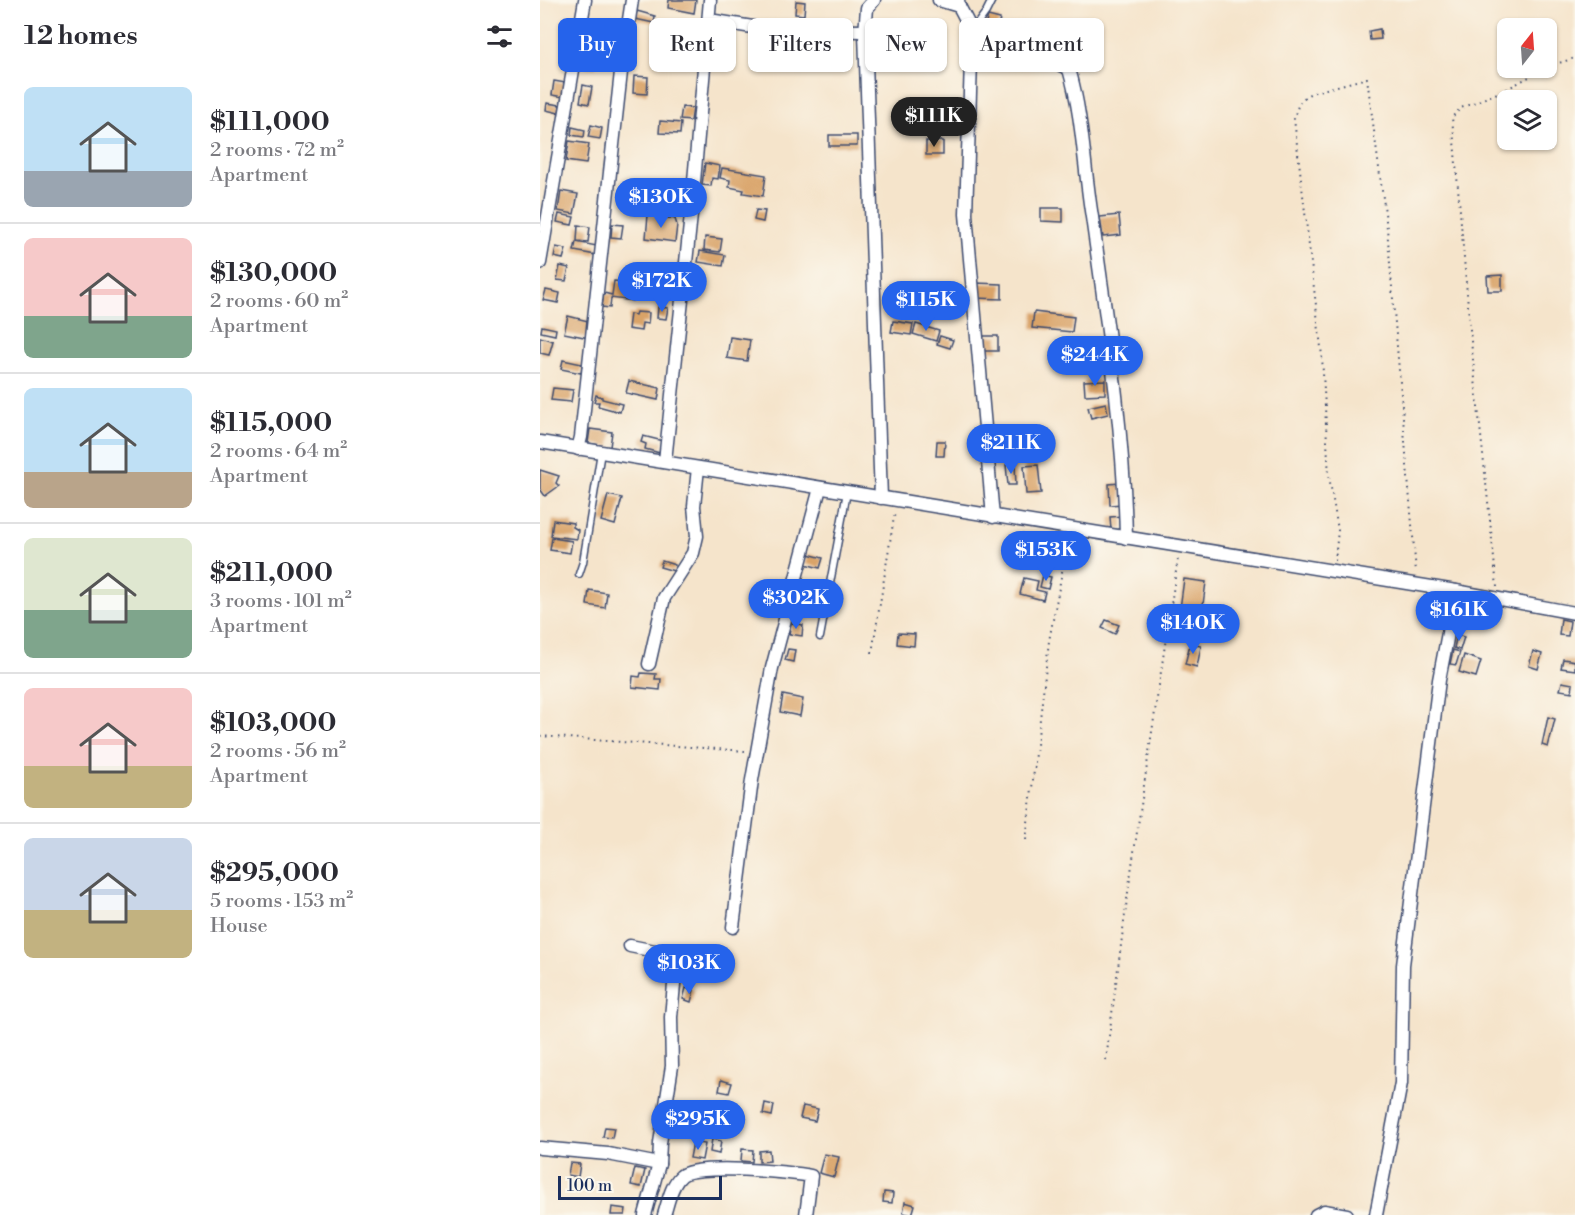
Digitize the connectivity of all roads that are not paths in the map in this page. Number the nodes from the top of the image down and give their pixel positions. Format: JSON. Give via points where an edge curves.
{"nodes":[{"id":1,"x":585,"y":0,"type":"edge"},
{"id":2,"x":632,"y":0,"type":"edge"},
{"id":3,"x":710,"y":0,"type":"edge"},
{"id":4,"x":874,"y":0,"type":"edge"},
{"id":5,"x":939,"y":0,"type":"edge"},
{"id":6,"x":992,"y":0,"type":"edge"},
{"id":7,"x":958,"y":3,"type":"edge"},
{"id":8,"x":709,"y":18,"type":"edge"},
{"id":9,"x":866,"y":18,"type":"edge"},
{"id":10,"x":966,"y":18,"type":"edge"},
{"id":11,"x":982,"y":18,"type":"edge"},
{"id":12,"x":736,"y":24,"type":"edge"},
{"id":13,"x":865,"y":33,"type":"edge"},
{"id":14,"x":704,"y":72,"type":"edge"},
{"id":15,"x":866,"y":72,"type":"edge"},
{"id":16,"x":970,"y":72,"type":"edge"},
{"id":17,"x":1070,"y":72,"type":"edge"},
{"id":18,"x":540,"y":262,"type":"edge"},
{"id":19,"x":540,"y":442,"type":"edge"},
{"id":20,"x":578,"y":449,"type":"junction"},
{"id":21,"x":601,"y":452,"type":"junction"},
{"id":22,"x":665,"y":461,"type":"junction"},
{"id":23,"x":698,"y":468,"type":"junction"},
{"id":24,"x":820,"y":488,"type":"junction"},
{"id":25,"x":847,"y":492,"type":"junction"},
{"id":26,"x":881,"y":498,"type":"junction"},
{"id":27,"x":993,"y":517,"type":"junction"},
{"id":28,"x":1126,"y":538,"type":"junction"},
{"id":29,"x":579,"y":574,"type":"dead end"},
{"id":30,"x":1456,"y":591,"type":"junction"},
{"id":31,"x":1575,"y":613,"type":"edge"},
{"id":32,"x":820,"y":637,"type":"dead end"},
{"id":33,"x":649,"y":664,"type":"dead end"},
{"id":34,"x":733,"y":927,"type":"dead end"},
{"id":35,"x":630,"y":946,"type":"dead end"},
{"id":36,"x":540,"y":1148,"type":"edge"},
{"id":37,"x":659,"y":1164,"type":"junction"},
{"id":38,"x":645,"y":1215,"type":"edge"},
{"id":39,"x":664,"y":1215,"type":"edge"},
{"id":40,"x":806,"y":1215,"type":"edge"},
{"id":41,"x":1316,"y":1215,"type":"edge"},
{"id":42,"x":1347,"y":1215,"type":"edge"},
{"id":43,"x":1376,"y":1215,"type":"edge"}],
"edges":[{"from":1,"to":18,"type":"street"},
{"from":2,"to":20,"type":"street"},
{"from":3,"to":8,"type":"street"},
{"from":4,"to":9,"type":"street","via":[[867,8]]},
{"from":5,"to":7,"type":"street"},
{"from":6,"to":11,"type":"lane"},
{"from":7,"to":10,"type":"street"},
{"from":12,"to":13,"type":"street"},
{"from":14,"to":22,"type":"street"},
{"from":15,"to":26,"type":"street"},
{"from":16,"to":27,"type":"street","via":[[966,214]]},
{"from":17,"to":28,"type":"street","via":[[1077,96],[1121,432]]},
{"from":19,"to":20,"type":"street"},
{"from":20,"to":21,"type":"street"},
{"from":21,"to":22,"type":"street"},
{"from":21,"to":29,"type":"lane"},
{"from":22,"to":23,"type":"street"},
{"from":23,"to":24,"type":"street"},
{"from":23,"to":33,"type":"street","via":[[693,553],[664,598]]},
{"from":24,"to":25,"type":"street"},
{"from":24,"to":34,"type":"street","via":[[772,668]]},
{"from":25,"to":26,"type":"street"},
{"from":25,"to":32,"type":"lane"},
{"from":26,"to":27,"type":"street"},
{"from":27,"to":28,"type":"street"},
{"from":28,"to":30,"type":"street"},
{"from":30,"to":31,"type":"street"},
{"from":30,"to":43,"type":"street","via":[[1439,680],[1404,954],[1401,1083]]},
{"from":35,"to":37,"type":"street","via":[[673,957],[676,963],[672,1066]]},
{"from":36,"to":37,"type":"street","via":[[608,1154]]},
{"from":37,"to":38,"type":"street"},
{"from":39,"to":40,"type":"street","via":[[681,1176],[702,1170],[811,1176]]},
{"from":41,"to":42,"type":"street","via":[[1324,1211]]}]}
